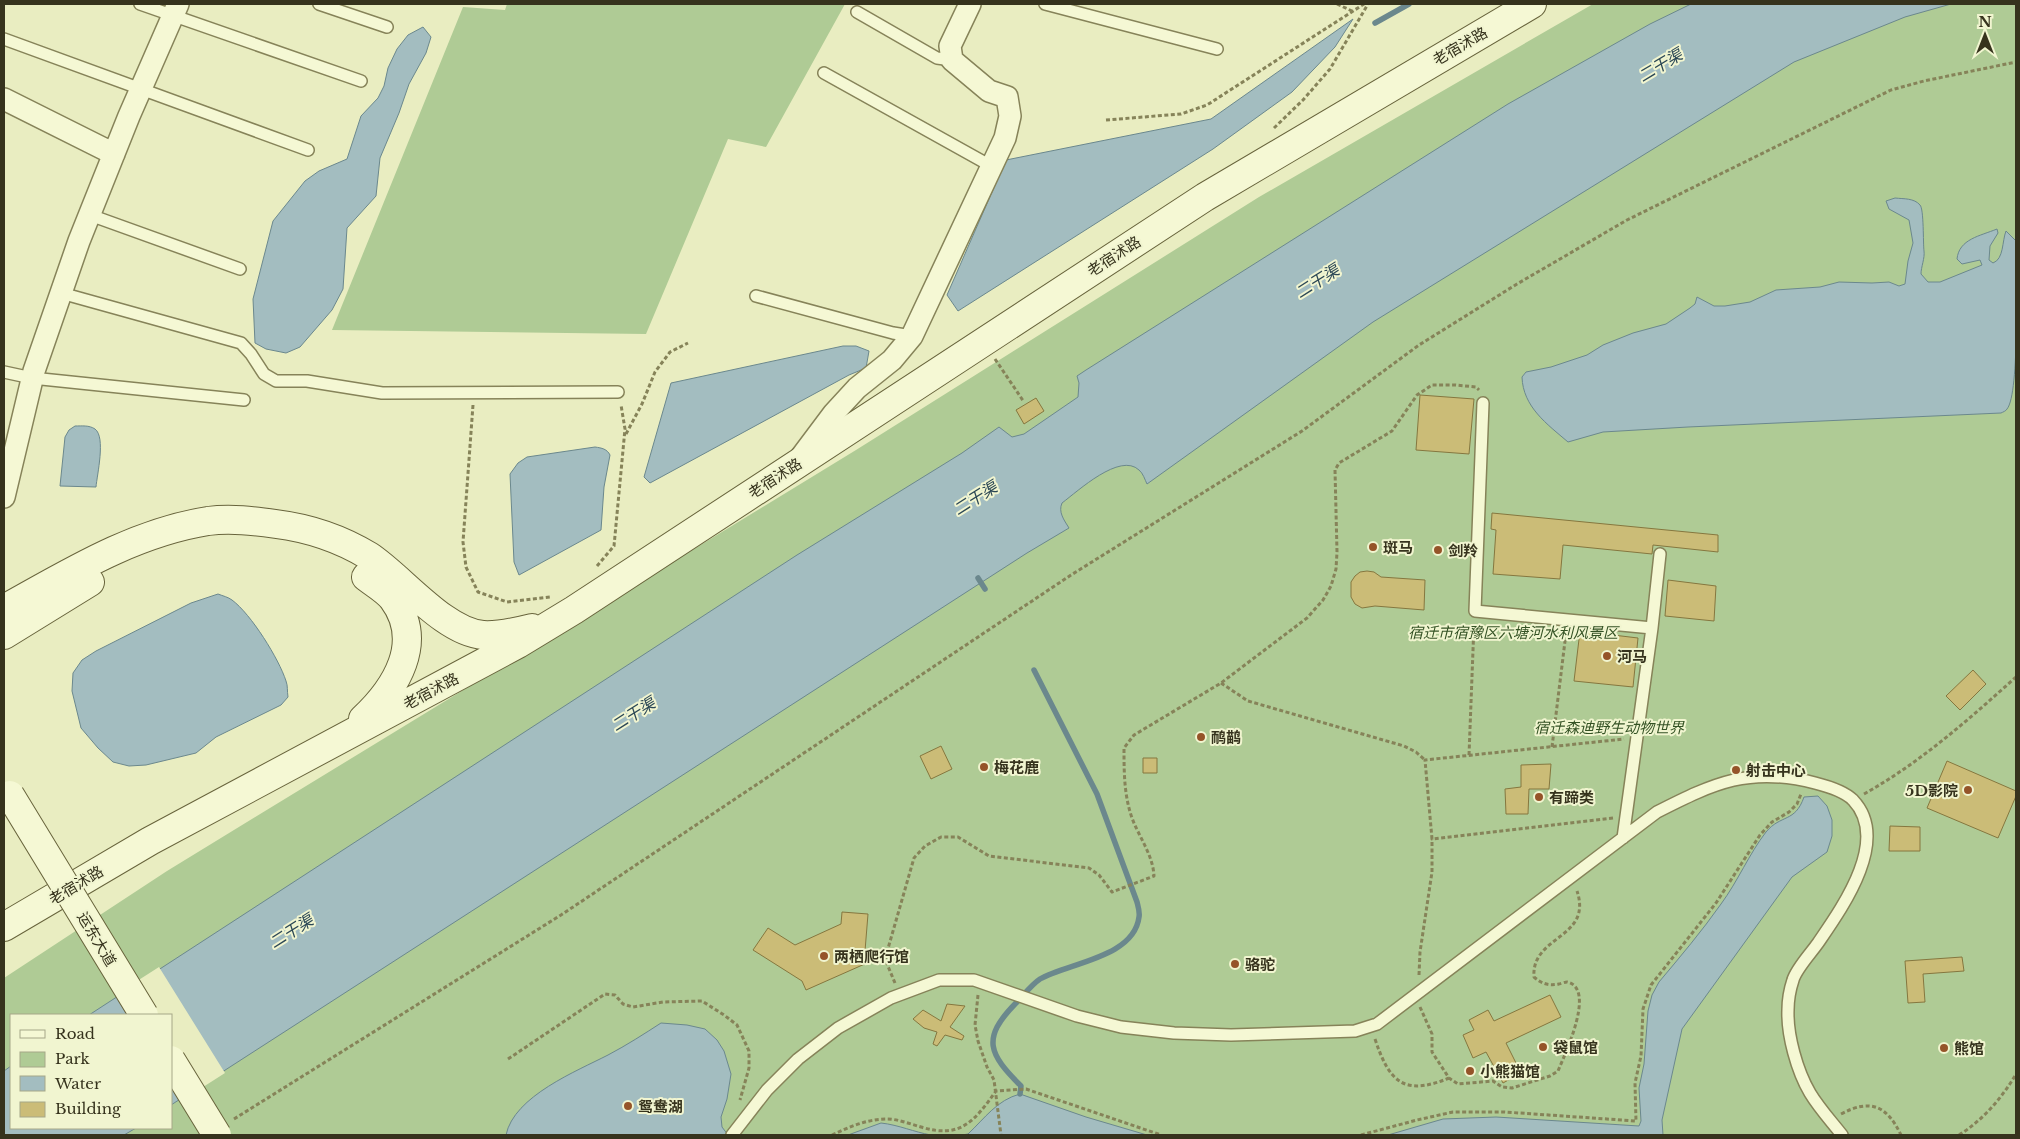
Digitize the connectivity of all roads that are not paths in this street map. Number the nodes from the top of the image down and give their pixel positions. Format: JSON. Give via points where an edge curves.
{"nodes":[{"id":1,"x":140,"y":4,"type":"edge"},
{"id":2,"x":319,"y":4,"type":"edge"},
{"id":3,"x":970,"y":4,"type":"edge"},
{"id":4,"x":1045,"y":4,"type":"edge"},
{"id":5,"x":1532,"y":4,"type":"edge"},
{"id":6,"x":176,"y":9,"type":"edge"},
{"id":7,"x":857,"y":12,"type":"dead end"},
{"id":8,"x":387,"y":27,"type":"dead end"},
{"id":9,"x":4,"y":39,"type":"edge"},
{"id":10,"x":1217,"y":49,"type":"dead end"},
{"id":11,"x":952,"y":60,"type":"junction"},
{"id":12,"x":824,"y":73,"type":"dead end"},
{"id":13,"x":361,"y":81,"type":"dead end"},
{"id":14,"x":141,"y":89,"type":"junction"},
{"id":15,"x":4,"y":99,"type":"edge"},
{"id":16,"x":308,"y":150,"type":"dead end"},
{"id":17,"x":114,"y":154,"type":"junction"},
{"id":18,"x":992,"y":166,"type":"junction"},
{"id":19,"x":90,"y":215,"type":"junction"},
{"id":20,"x":240,"y":270,"type":"dead end"},
{"id":21,"x":61,"y":294,"type":"junction"},
{"id":22,"x":756,"y":296,"type":"dead end"},
{"id":23,"x":912,"y":336,"type":"junction"},
{"id":24,"x":4,"y":372,"type":"edge"},
{"id":25,"x":32,"y":378,"type":"junction"},
{"id":26,"x":618,"y":392,"type":"road end"},
{"id":27,"x":244,"y":400,"type":"dead end"},
{"id":28,"x":1483,"y":404,"type":"road end"},
{"id":29,"x":795,"y":465,"type":"junction"},
{"id":30,"x":4,"y":497,"type":"edge"},
{"id":31,"x":1660,"y":554,"type":"dead end"},
{"id":32,"x":4,"y":610,"type":"edge"},
{"id":33,"x":550,"y":624,"type":"junction"},
{"id":34,"x":1652,"y":628,"type":"junction"},
{"id":35,"x":4,"y":635,"type":"edge"},
{"id":36,"x":346,"y":736,"type":"junction"},
{"id":37,"x":7,"y":790,"type":"edge"},
{"id":38,"x":1623,"y":838,"type":"junction"},
{"id":39,"x":4,"y":927,"type":"edge"},
{"id":40,"x":143,"y":1014,"type":"edge"},
{"id":41,"x":172,"y":1061,"type":"edge"},
{"id":42,"x":225,"y":1127,"type":"edge"},
{"id":43,"x":732,"y":1135,"type":"edge"},
{"id":44,"x":1842,"y":1135,"type":"edge"}],
"edges":[{"from":1,"to":6,"type":"lane"},
{"from":2,"to":8,"type":"lane"},
{"from":3,"to":11,"type":"street","via":[[950,46]]},
{"from":4,"to":10,"type":"lane"},
{"from":5,"to":29,"type":"main road","name":"老宿沭路","via":[[1205,197]]},
{"from":6,"to":13,"type":"lane"},
{"from":6,"to":14,"type":"street"},
{"from":7,"to":11,"type":"lane","via":[[937,58]]},
{"from":9,"to":14,"type":"lane"},
{"from":11,"to":18,"type":"street","via":[[989,91],[1007,97],[1010,116],[1005,138]]},
{"from":12,"to":18,"type":"lane"},
{"from":14,"to":16,"type":"lane"},
{"from":14,"to":17,"type":"street"},
{"from":15,"to":17,"type":"street"},
{"from":17,"to":19,"type":"street"},
{"from":18,"to":23,"type":"street"},
{"from":19,"to":20,"type":"lane"},
{"from":19,"to":21,"type":"street"},
{"from":21,"to":25,"type":"street"},
{"from":21,"to":26,"type":"lane","via":[[241,343],[264,374],[276,381],[307,381],[382,394]]},
{"from":22,"to":23,"type":"lane"},
{"from":23,"to":29,"type":"street","via":[[892,360],[857,388],[834,413]]},
{"from":24,"to":25,"type":"lane"},
{"from":25,"to":27,"type":"lane"},
{"from":25,"to":30,"type":"street"},
{"from":28,"to":34,"type":"lane","via":[[1475,610]]},
{"from":29,"to":33,"type":"main road","name":"老宿沭路"},
{"from":31,"to":34,"type":"lane"},
{"from":32,"to":33,"type":"main road","via":[[131,543],[168,530],[210,521],[247,520],[292,526],[351,546],[369,556],[439,615],[471,632],[500,634]]},
{"from":33,"to":36,"type":"main road","name":"老宿沭路"},
{"from":34,"to":38,"type":"lane"},
{"from":35,"to":36,"type":"main road","via":[[91,580],[134,558],[173,545],[210,537],[247,536],[288,543],[330,556],[362,574],[392,598],[406,627],[406,649],[398,676],[381,702]]},
{"from":36,"to":39,"type":"main road","name":"老宿沭路","via":[[150,841]]},
{"from":37,"to":40,"type":"main road","name":"运东大道","bridge":true},
{"from":38,"to":43,"type":"lane","via":[[1377,1024],[1355,1031],[1231,1035],[1174,1033],[1121,1027],[1077,1016],[974,980],[939,980],[900,994],[838,1028],[798,1058],[767,1090]]},
{"from":38,"to":44,"type":"lane","via":[[1657,812],[1697,792],[1753,775],[1796,778],[1846,794],[1853,800],[1867,831],[1864,855],[1852,892],[1793,979],[1788,1009],[1795,1058],[1809,1092]]},
{"from":41,"to":42,"type":"main road","bridge":true}]}
